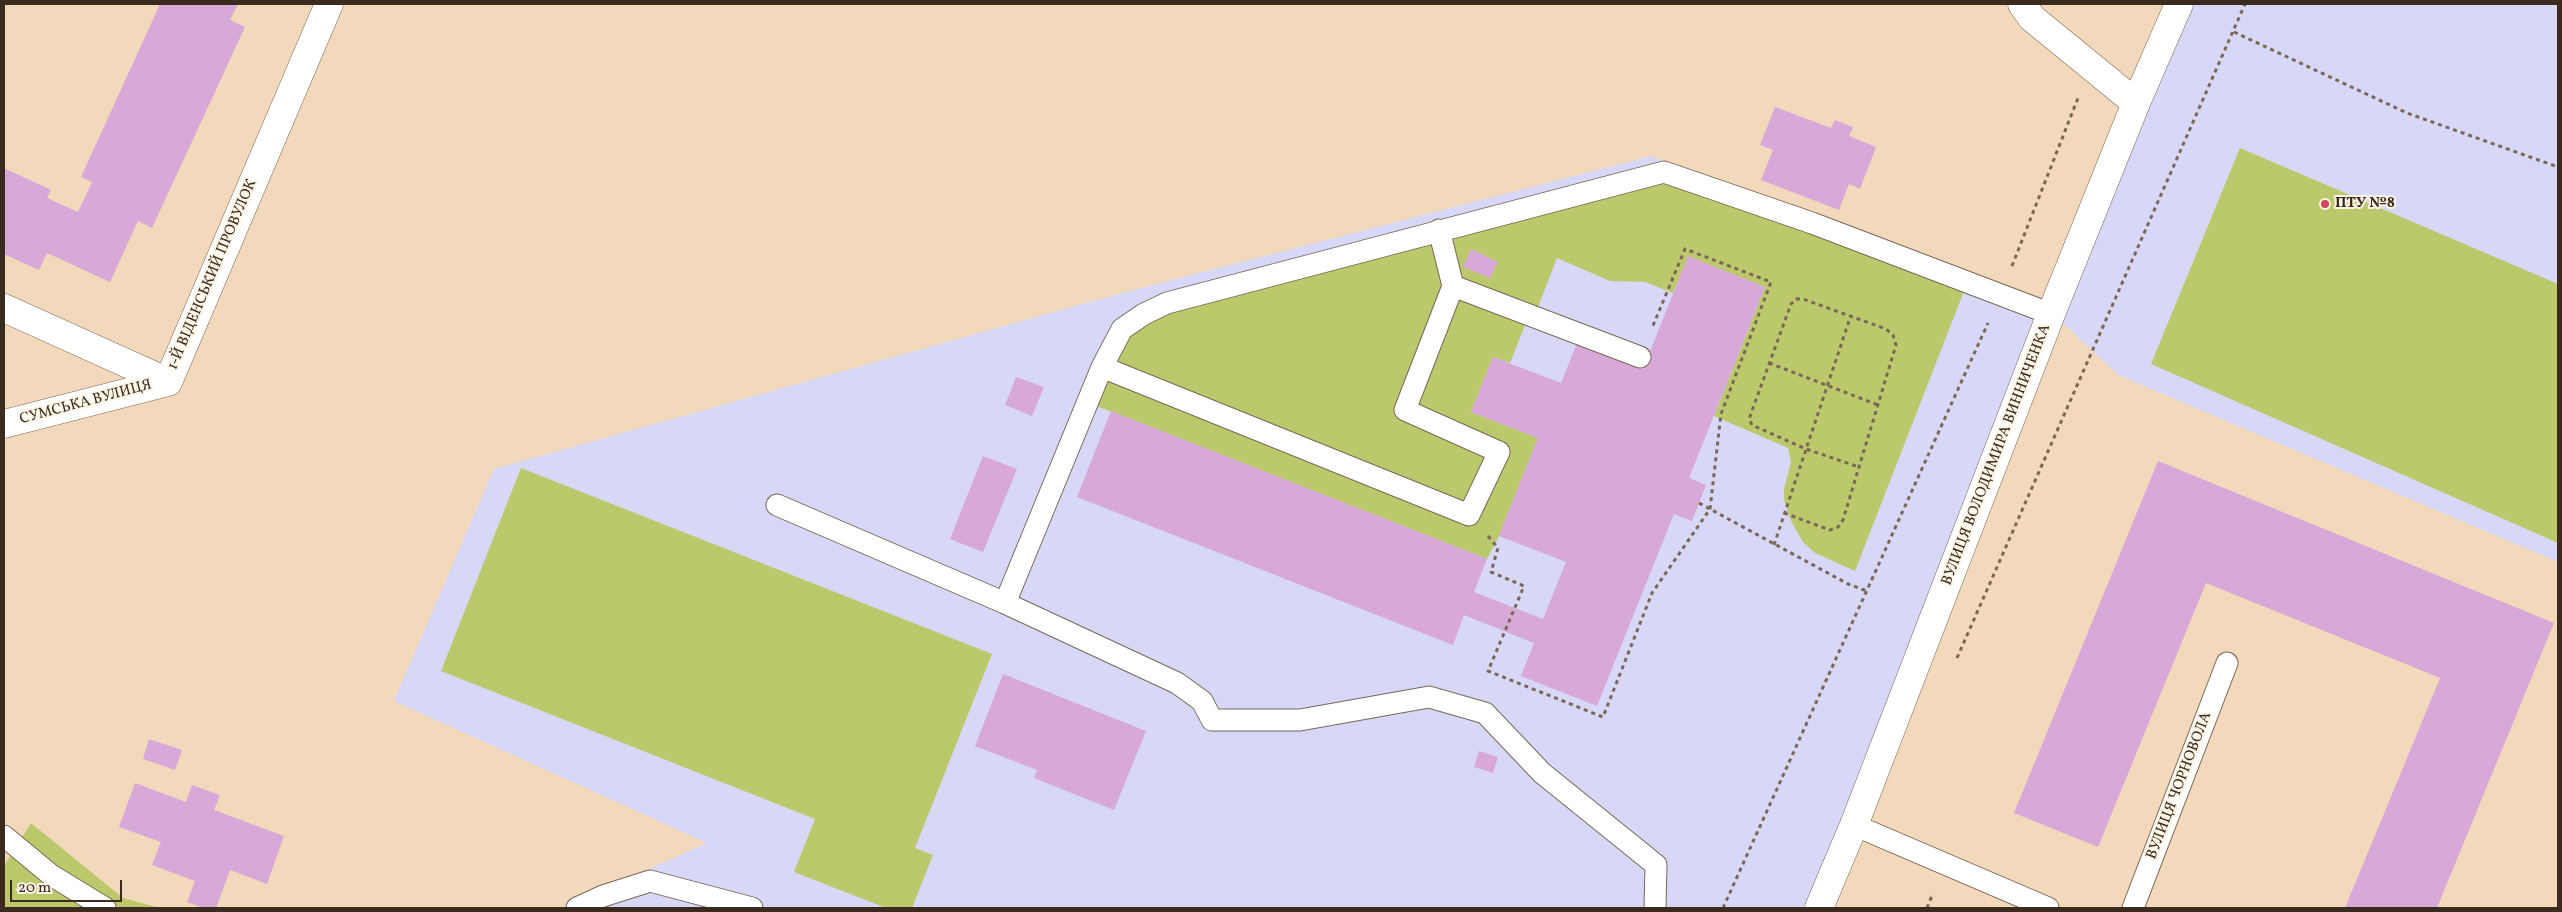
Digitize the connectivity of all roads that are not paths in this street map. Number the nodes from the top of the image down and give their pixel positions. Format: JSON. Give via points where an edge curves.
{"nodes":[{"id":1,"x":329,"y":4,"type":"edge"},
{"id":2,"x":2022,"y":4,"type":"edge"},
{"id":3,"x":2173,"y":8,"type":"edge"},
{"id":4,"x":2136,"y":103,"type":"junction"},
{"id":5,"x":1439,"y":230,"type":"junction"},
{"id":6,"x":1452,"y":286,"type":"junction"},
{"id":7,"x":4,"y":308,"type":"edge"},
{"id":8,"x":2051,"y":314,"type":"junction"},
{"id":9,"x":1640,"y":357,"type":"road end"},
{"id":10,"x":1102,"y":367,"type":"junction"},
{"id":11,"x":168,"y":382,"type":"junction"},
{"id":12,"x":4,"y":424,"type":"edge"},
{"id":13,"x":778,"y":505,"type":"dead end"},
{"id":14,"x":1004,"y":603,"type":"junction"},
{"id":15,"x":2227,"y":663,"type":"dead end"},
{"id":16,"x":1854,"y":825,"type":"junction"},
{"id":17,"x":4,"y":836,"type":"edge"},
{"id":18,"x":105,"y":908,"type":"edge"},
{"id":19,"x":577,"y":908,"type":"edge"},
{"id":20,"x":752,"y":908,"type":"edge"},
{"id":21,"x":1655,"y":908,"type":"edge"},
{"id":22,"x":1819,"y":908,"type":"edge"},
{"id":23,"x":2048,"y":908,"type":"edge"},
{"id":24,"x":2132,"y":908,"type":"edge"}],
"edges":[{"from":1,"to":11,"type":"main road","name":"1-Й ВІДЕНСЬКИЙ ПРОВУЛОК"},
{"from":2,"to":4,"type":"main road","via":[[2032,18]]},
{"from":3,"to":4,"type":"main road","name":"ВУЛИЦЯ ВОЛОДИМИРА ВИННИЧЕНКА"},
{"from":4,"to":8,"type":"main road","name":"ВУЛИЦЯ ВОЛОДИМИРА ВИННИЧЕНКА"},
{"from":5,"to":6,"type":"lane"},
{"from":5,"to":8,"type":"lane","via":[[1664,172],[1812,223]]},
{"from":5,"to":10,"type":"lane","via":[[1167,303],[1122,329]]},
{"from":6,"to":9,"type":"lane"},
{"from":6,"to":10,"type":"lane","via":[[1405,410],[1499,452],[1469,515]]},
{"from":7,"to":11,"type":"main road","name":"1-Й ВІДЕНСЬКИЙ ПРОВУЛОК"},
{"from":8,"to":16,"type":"main road","name":"ВУЛИЦЯ ВОЛОДИМИРА ВИННИЧЕНКА"},
{"from":10,"to":14,"type":"lane"},
{"from":11,"to":12,"type":"main road","name":"СУМСЬКА ВУЛИЦЯ"},
{"from":13,"to":14,"type":"lane"},
{"from":14,"to":21,"type":"lane","via":[[1177,683],[1202,701],[1212,720],[1300,720],[1429,697],[1485,713],[1542,772],[1656,865]]},
{"from":15,"to":24,"type":"lane","name":"ВУЛИЦЯ ЧОРНОВОЛА"},
{"from":16,"to":22,"type":"main road","name":"ВУЛИЦЯ ВОЛОДИМИРА ВИННИЧЕНКА"},
{"from":16,"to":23,"type":"lane"},
{"from":17,"to":18,"type":"lane","via":[[51,875]]},
{"from":19,"to":20,"type":"lane","via":[[650,881]]}]}
